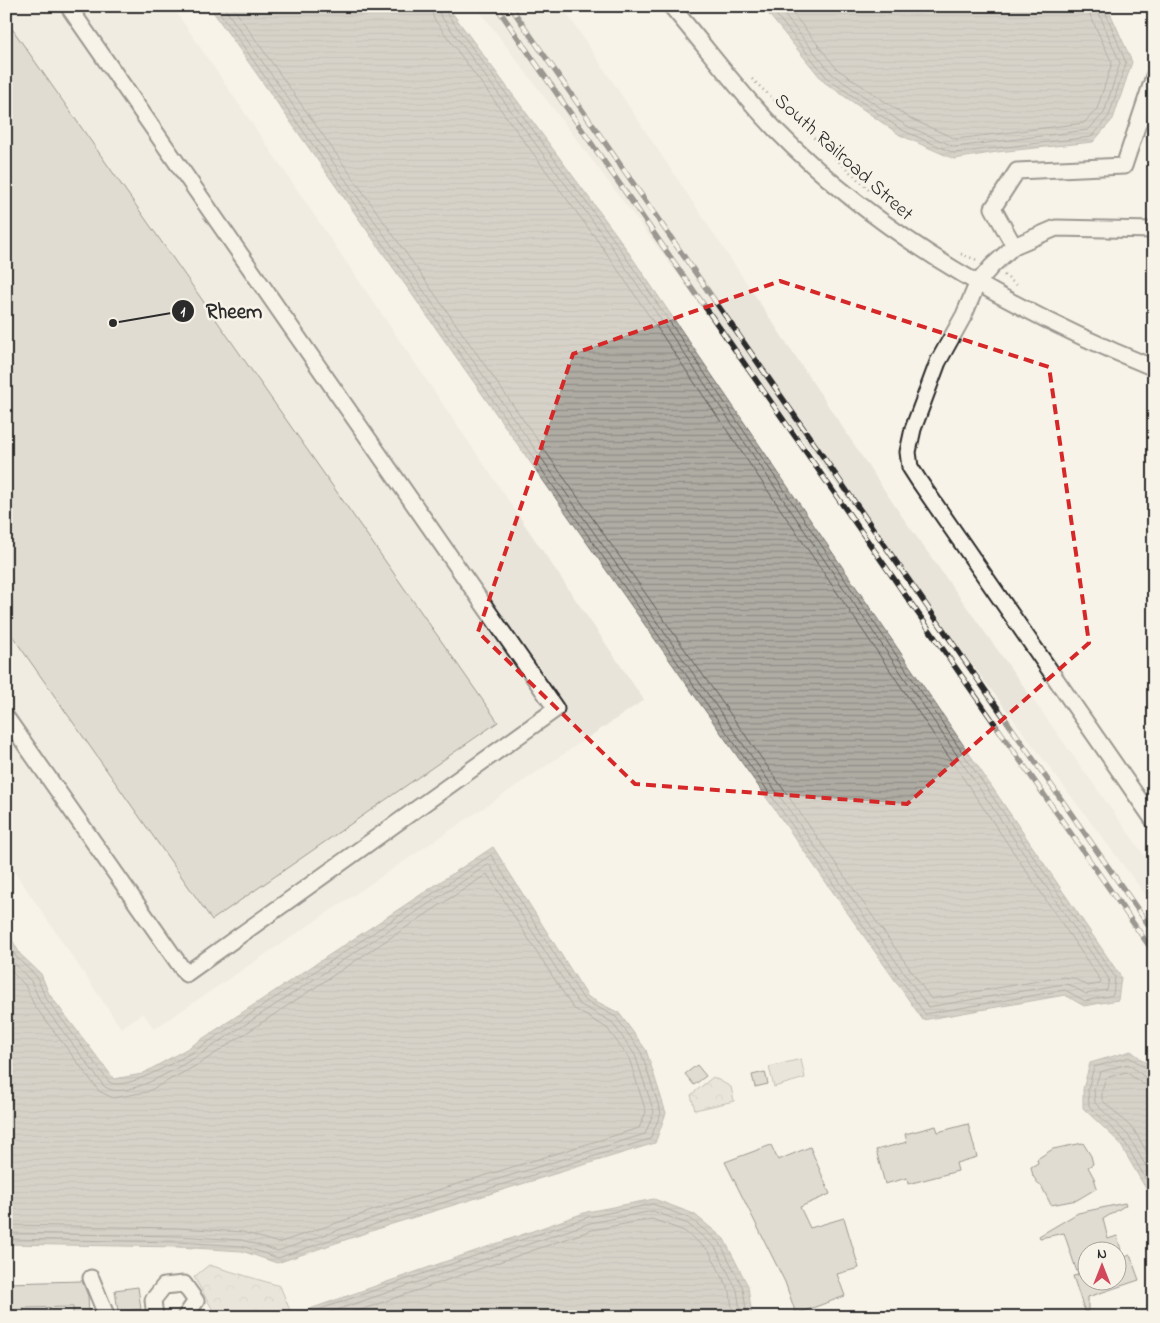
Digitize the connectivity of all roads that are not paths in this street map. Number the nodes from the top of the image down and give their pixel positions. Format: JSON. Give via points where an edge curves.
{"nodes":[{"id":1,"x":68,"y":6,"type":"edge"},
{"id":2,"x":671,"y":6,"type":"edge"},
{"id":3,"x":1154,"y":76,"type":"edge"},
{"id":4,"x":1154,"y":230,"type":"edge"},
{"id":5,"x":1014,"y":246,"type":"junction"},
{"id":6,"x":978,"y":282,"type":"junction"},
{"id":7,"x":1154,"y":368,"type":"edge"},
{"id":8,"x":6,"y":718,"type":"edge"},
{"id":9,"x":1154,"y":821,"type":"edge"},
{"id":10,"x":91,"y":1278,"type":"dead end"},
{"id":11,"x":107,"y":1317,"type":"edge"},
{"id":12,"x":155,"y":1317,"type":"edge"},
{"id":13,"x":185,"y":1317,"type":"edge"}],
"edges":[{"from":1,"to":8,"type":"street","via":[[556,709],[186,974]]},
{"from":2,"to":6,"type":"street","name":"South Railroad Street","via":[[777,131],[832,181],[904,239]]},
{"from":3,"to":5,"type":"street","via":[[1124,166],[1017,171],[993,208]]},
{"from":4,"to":5,"type":"street","via":[[1056,228]]},
{"from":5,"to":6,"type":"street"},
{"from":6,"to":7,"type":"street","name":"South Railroad Street","via":[[1038,318]]},
{"from":6,"to":9,"type":"street","via":[[938,362],[913,429],[908,452],[910,467]]},
{"from":10,"to":11,"type":"street"},
{"from":12,"to":13,"type":"street","via":[[153,1300],[164,1286],[184,1284],[196,1301]]}]}
